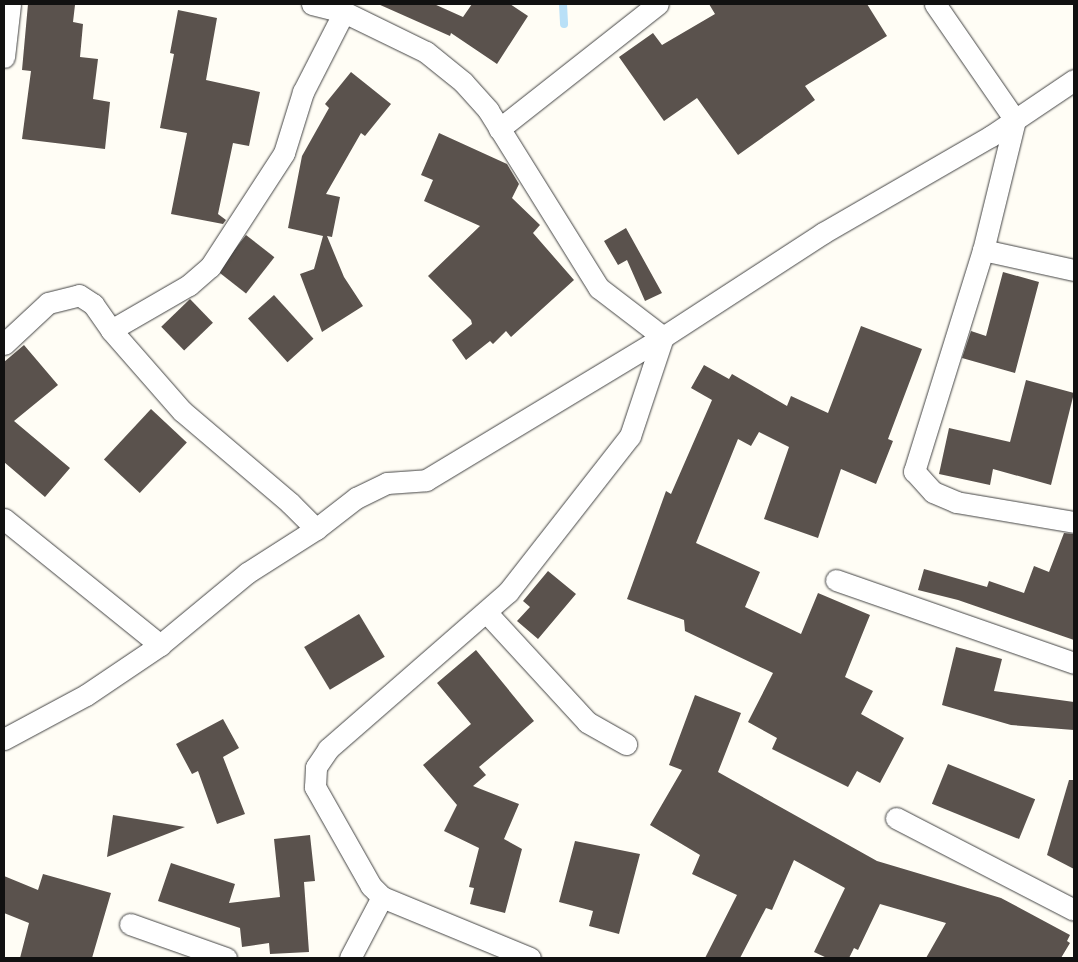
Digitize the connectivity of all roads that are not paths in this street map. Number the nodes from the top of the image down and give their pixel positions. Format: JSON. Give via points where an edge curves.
{"nodes":[{"id":1,"x":10,"y":4,"type":"edge"},
{"id":2,"x":312,"y":4,"type":"edge"},
{"id":3,"x":658,"y":4,"type":"edge"},
{"id":4,"x":935,"y":4,"type":"edge"},
{"id":5,"x":344,"y":12,"type":"junction"},
{"id":6,"x":4,"y":56,"type":"edge"},
{"id":7,"x":1074,"y":80,"type":"edge"},
{"id":8,"x":1015,"y":120,"type":"junction"},
{"id":9,"x":499,"y":128,"type":"junction"},
{"id":10,"x":982,"y":250,"type":"junction"},
{"id":11,"x":1074,"y":270,"type":"edge"},
{"id":12,"x":111,"y":330,"type":"junction"},
{"id":13,"x":663,"y":337,"type":"junction"},
{"id":14,"x":4,"y":344,"type":"edge"},
{"id":15,"x":4,"y":519,"type":"edge"},
{"id":16,"x":1074,"y":522,"type":"edge"},
{"id":17,"x":316,"y":529,"type":"junction"},
{"id":18,"x":836,"y":580,"type":"dead end"},
{"id":19,"x":486,"y":612,"type":"junction"},
{"id":20,"x":160,"y":645,"type":"junction"},
{"id":21,"x":1074,"y":663,"type":"edge"},
{"id":22,"x":4,"y":739,"type":"edge"},
{"id":23,"x":626,"y":744,"type":"dead end"},
{"id":24,"x":896,"y":818,"type":"dead end"},
{"id":25,"x":382,"y":897,"type":"junction"},
{"id":26,"x":1074,"y":910,"type":"edge"},
{"id":27,"x":130,"y":924,"type":"dead end"},
{"id":28,"x":226,"y":958,"type":"edge"},
{"id":29,"x":350,"y":958,"type":"edge"},
{"id":30,"x":530,"y":958,"type":"edge"}],
"edges":[{"from":1,"to":6,"type":"street"},
{"from":2,"to":5,"type":"street"},
{"from":3,"to":9,"type":"street"},
{"from":4,"to":8,"type":"street"},
{"from":5,"to":9,"type":"street","via":[[426,52],[463,82]]},
{"from":5,"to":12,"type":"street","via":[[303,92],[284,153],[210,268],[189,285]]},
{"from":7,"to":8,"type":"street"},
{"from":8,"to":10,"type":"street"},
{"from":8,"to":13,"type":"street","via":[[823,233]]},
{"from":9,"to":13,"type":"street","via":[[599,288]]},
{"from":10,"to":11,"type":"street"},
{"from":10,"to":16,"type":"street","via":[[914,471],[932,492],[956,502]]},
{"from":12,"to":14,"type":"street","via":[[93,304],[79,295],[65,296],[48,303]]},
{"from":12,"to":17,"type":"street","via":[[182,411]]},
{"from":13,"to":17,"type":"street","via":[[426,480],[387,483],[356,498]]},
{"from":13,"to":19,"type":"street","via":[[630,436],[508,592]]},
{"from":15,"to":20,"type":"street"},
{"from":17,"to":20,"type":"street","via":[[247,573]]},
{"from":18,"to":21,"type":"street"},
{"from":19,"to":23,"type":"street","via":[[586,722]]},
{"from":19,"to":25,"type":"street","via":[[328,749],[316,767],[315,787],[371,886]]},
{"from":20,"to":22,"type":"street","via":[[86,695]]},
{"from":24,"to":26,"type":"street"},
{"from":25,"to":29,"type":"street"},
{"from":25,"to":30,"type":"street"},
{"from":27,"to":28,"type":"street"}]}
